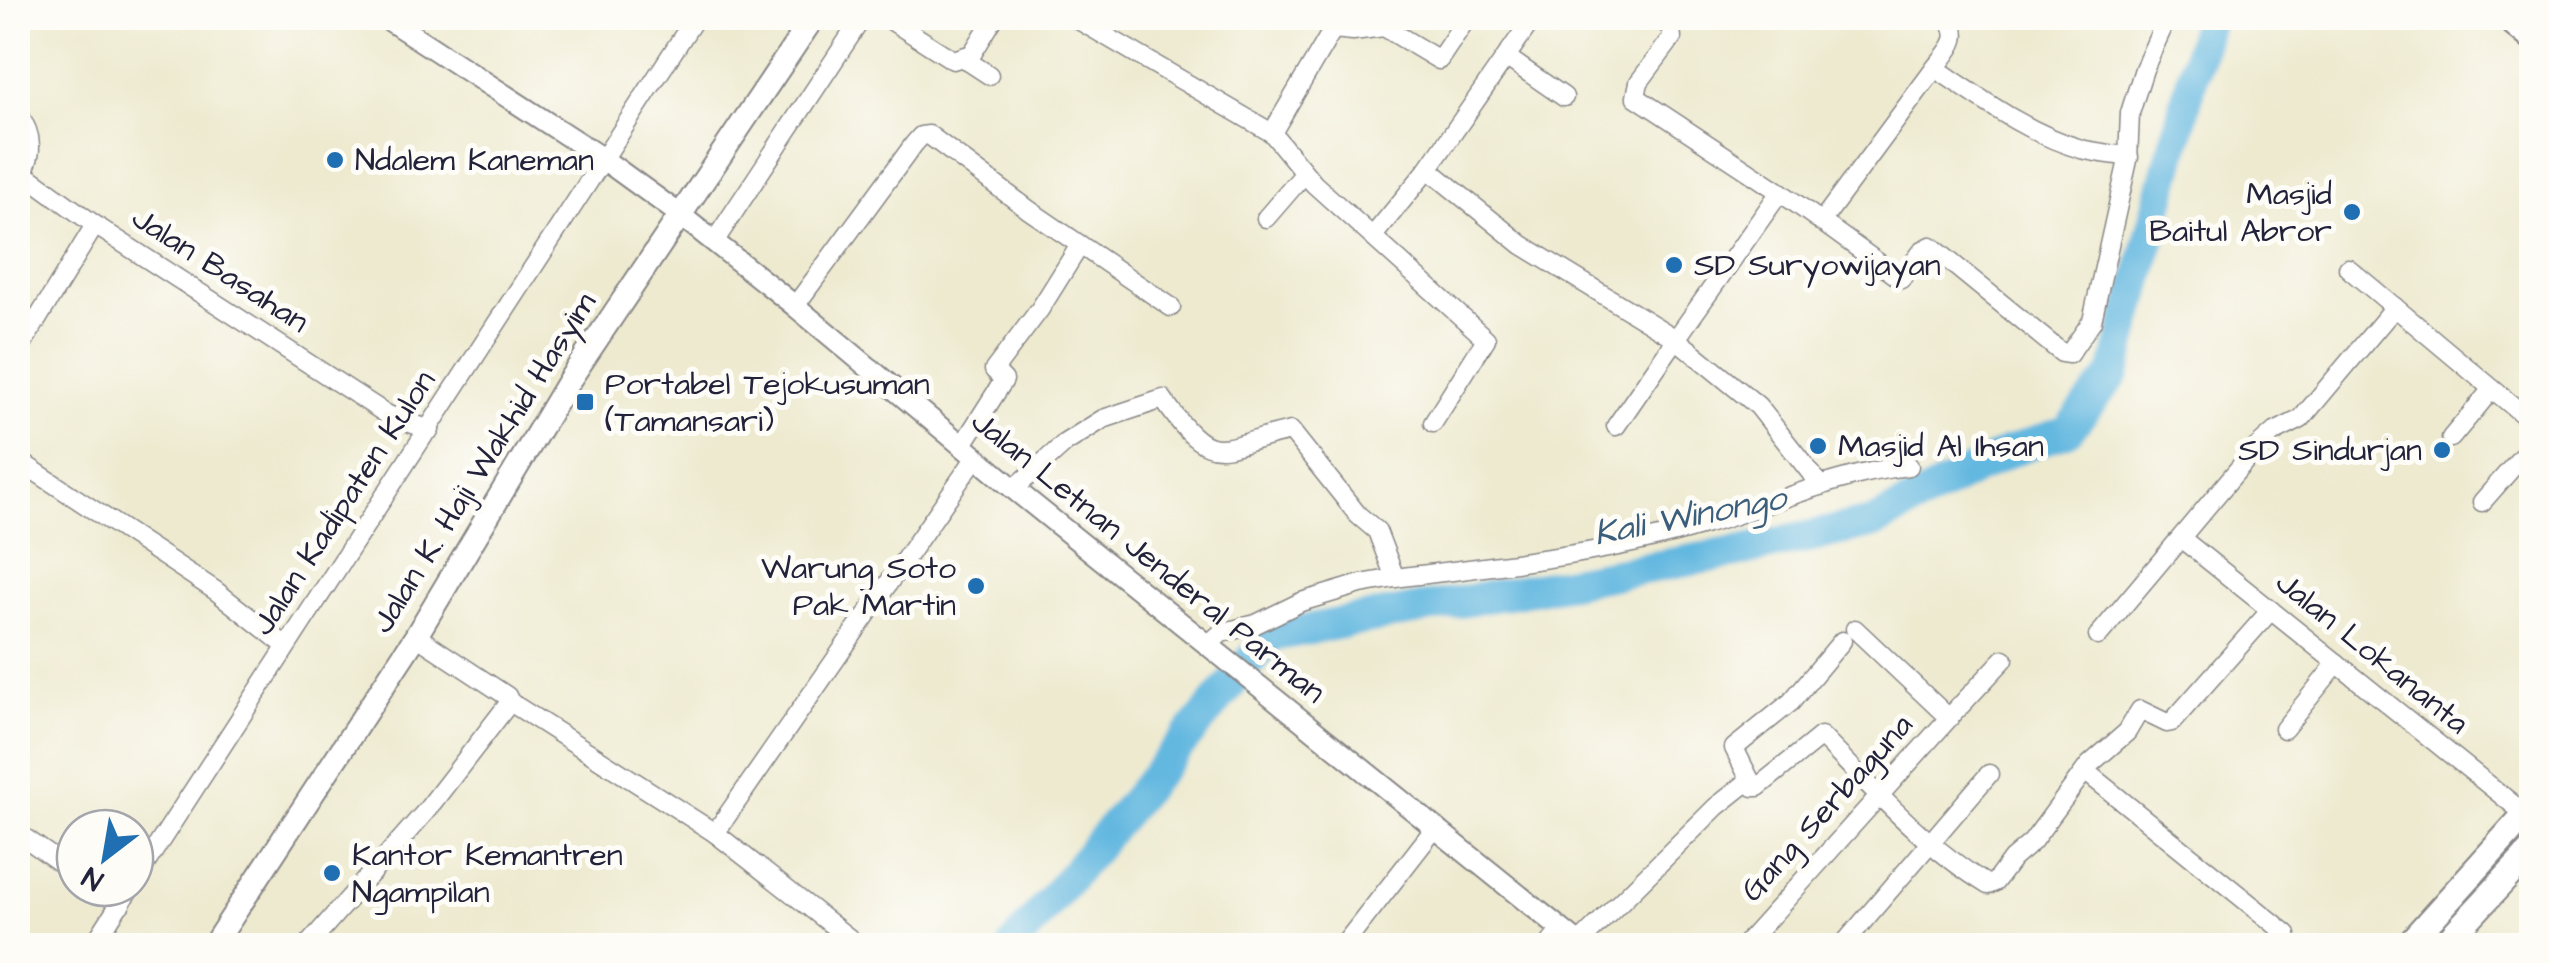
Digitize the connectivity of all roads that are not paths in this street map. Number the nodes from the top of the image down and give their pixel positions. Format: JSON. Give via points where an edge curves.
{"nodes":[{"id":1,"x":386,"y":18,"type":"edge"},
{"id":2,"x":695,"y":18,"type":"edge"},
{"id":3,"x":812,"y":18,"type":"edge"},
{"id":4,"x":862,"y":18,"type":"edge"},
{"id":5,"x":887,"y":18,"type":"edge"},
{"id":6,"x":994,"y":18,"type":"edge"},
{"id":7,"x":1075,"y":18,"type":"edge"},
{"id":8,"x":1467,"y":18,"type":"edge"},
{"id":9,"x":1533,"y":18,"type":"edge"},
{"id":10,"x":1660,"y":18,"type":"edge"},
{"id":11,"x":1947,"y":18,"type":"edge"},
{"id":12,"x":2167,"y":18,"type":"edge"},
{"id":13,"x":1506,"y":57,"type":"junction"},
{"id":14,"x":964,"y":58,"type":"junction"},
{"id":15,"x":1935,"y":68,"type":"junction"},
{"id":16,"x":989,"y":76,"type":"dead end"},
{"id":17,"x":1564,"y":97,"type":"dead end"},
{"id":18,"x":18,"y":114,"type":"edge"},
{"id":19,"x":1272,"y":133,"type":"junction"},
{"id":20,"x":2129,"y":157,"type":"junction"},
{"id":21,"x":603,"y":159,"type":"junction"},
{"id":22,"x":1428,"y":169,"type":"junction"},
{"id":23,"x":1304,"y":174,"type":"junction"},
{"id":24,"x":20,"y":175,"type":"edge"},
{"id":25,"x":1780,"y":192,"type":"junction"},
{"id":26,"x":679,"y":214,"type":"junction"},
{"id":27,"x":1266,"y":218,"type":"dead end"},
{"id":28,"x":1820,"y":222,"type":"junction"},
{"id":29,"x":95,"y":225,"type":"junction"},
{"id":30,"x":1373,"y":236,"type":"junction"},
{"id":31,"x":714,"y":242,"type":"junction"},
{"id":32,"x":1080,"y":244,"type":"junction"},
{"id":33,"x":2348,"y":268,"type":"dead end"},
{"id":34,"x":796,"y":306,"type":"junction"},
{"id":35,"x":1171,"y":307,"type":"dead end"},
{"id":36,"x":2395,"y":307,"type":"junction"},
{"id":37,"x":1676,"y":338,"type":"junction"},
{"id":38,"x":18,"y":351,"type":"edge"},
{"id":39,"x":2492,"y":389,"type":"junction"},
{"id":40,"x":388,"y":415,"type":"junction"},
{"id":41,"x":2532,"y":422,"type":"edge"},
{"id":42,"x":1434,"y":423,"type":"dead end"},
{"id":43,"x":1616,"y":426,"type":"dead end"},
{"id":44,"x":430,"y":430,"type":"junction"},
{"id":45,"x":2451,"y":438,"type":"dead end"},
{"id":46,"x":2532,"y":445,"type":"edge"},
{"id":47,"x":969,"y":452,"type":"junction"},
{"id":48,"x":414,"y":454,"type":"junction"},
{"id":49,"x":18,"y":460,"type":"edge"},
{"id":50,"x":1909,"y":466,"type":"dead end"},
{"id":51,"x":1821,"y":486,"type":"junction"},
{"id":52,"x":1014,"y":489,"type":"junction"},
{"id":53,"x":2482,"y":502,"type":"dead end"},
{"id":54,"x":2182,"y":539,"type":"junction"},
{"id":55,"x":1395,"y":578,"type":"junction"},
{"id":56,"x":2271,"y":610,"type":"junction"},
{"id":57,"x":416,"y":636,"type":"junction"},
{"id":58,"x":2098,"y":636,"type":"dead end"},
{"id":59,"x":286,"y":646,"type":"junction"},
{"id":60,"x":1212,"y":647,"type":"junction"},
{"id":61,"x":2004,"y":659,"type":"dead end"},
{"id":62,"x":2337,"y":664,"type":"junction"},
{"id":63,"x":510,"y":702,"type":"junction"},
{"id":64,"x":1949,"y":718,"type":"junction"},
{"id":65,"x":2284,"y":729,"type":"dead end"},
{"id":66,"x":2085,"y":771,"type":"junction"},
{"id":67,"x":1989,"y":774,"type":"dead end"},
{"id":68,"x":1750,"y":780,"type":"junction"},
{"id":69,"x":1879,"y":795,"type":"junction"},
{"id":70,"x":2529,"y":814,"type":"edge"},
{"id":71,"x":1435,"y":828,"type":"junction"},
{"id":72,"x":18,"y":833,"type":"edge"},
{"id":73,"x":715,"y":833,"type":"junction"},
{"id":74,"x":1931,"y":842,"type":"junction"},
{"id":75,"x":155,"y":849,"type":"edge"},
{"id":76,"x":2532,"y":850,"type":"edge"},
{"id":77,"x":55,"y":858,"type":"edge"},
{"id":78,"x":118,"y":908,"type":"edge"},
{"id":79,"x":2287,"y":934,"type":"dead end"},
{"id":80,"x":1555,"y":938,"type":"edge"},
{"id":81,"x":1580,"y":944,"type":"edge"},
{"id":82,"x":94,"y":946,"type":"edge"},
{"id":83,"x":214,"y":946,"type":"edge"},
{"id":84,"x":307,"y":946,"type":"edge"},
{"id":85,"x":859,"y":946,"type":"edge"},
{"id":86,"x":1343,"y":946,"type":"edge"},
{"id":87,"x":1744,"y":946,"type":"edge"},
{"id":88,"x":1842,"y":946,"type":"edge"},
{"id":89,"x":2407,"y":946,"type":"edge"},
{"id":90,"x":2443,"y":946,"type":"edge"}],
"edges":[{"from":1,"to":21,"type":"street","name":"Jalan Letnan Jenderal Parman"},
{"from":2,"to":21,"type":"street","name":"Jalan Kadipaten Kulon"},
{"from":3,"to":26,"type":"main road","name":"Jalan K. Haji Wakhid Hasyim"},
{"from":4,"to":31,"type":"street"},
{"from":5,"to":14,"type":"street","via":[[953,60]]},
{"from":6,"to":14,"type":"street"},
{"from":7,"to":19,"type":"street"},
{"from":8,"to":19,"type":"street","via":[[1438,60],[1384,27],[1333,29]]},
{"from":9,"to":13,"type":"street"},
{"from":10,"to":25,"type":"street","via":[[1672,38],[1639,82],[1636,97]]},
{"from":11,"to":15,"type":"street","via":[[1956,38]]},
{"from":12,"to":20,"type":"street","via":[[2130,113]]},
{"from":13,"to":17,"type":"street"},
{"from":13,"to":22,"type":"street"},
{"from":14,"to":16,"type":"street"},
{"from":15,"to":20,"type":"street","via":[[2052,138]]},
{"from":15,"to":28,"type":"street"},
{"from":18,"to":24,"type":"street","via":[[30,144]]},
{"from":19,"to":23,"type":"street"},
{"from":20,"to":28,"type":"street","via":[[2092,321],[2069,354],[1931,246],[1900,279]]},
{"from":21,"to":26,"type":"street","name":"Jalan Letnan Jenderal Parman"},
{"from":21,"to":44,"type":"street","name":"Jalan Kadipaten Kulon"},
{"from":22,"to":30,"type":"street"},
{"from":22,"to":37,"type":"street","via":[[1522,246]]},
{"from":23,"to":27,"type":"street"},
{"from":23,"to":30,"type":"street"},
{"from":24,"to":29,"type":"street","name":"Jalan Basahan"},
{"from":25,"to":28,"type":"street"},
{"from":25,"to":37,"type":"street"},
{"from":26,"to":31,"type":"street","name":"Jalan Letnan Jenderal Parman"},
{"from":26,"to":57,"type":"main road","name":"Jalan K. Haji Wakhid Hasyim","via":[[568,382]]},
{"from":29,"to":38,"type":"street"},
{"from":29,"to":40,"type":"street","name":"Jalan Basahan"},
{"from":30,"to":42,"type":"street","via":[[1486,339]]},
{"from":31,"to":34,"type":"street","name":"Jalan Letnan Jenderal Parman"},
{"from":32,"to":34,"type":"street","via":[[938,140],[921,136]]},
{"from":32,"to":35,"type":"street"},
{"from":32,"to":47,"type":"street","via":[[994,370],[1004,380]]},
{"from":33,"to":36,"type":"street"},
{"from":34,"to":47,"type":"street","name":"Jalan Letnan Jenderal Parman"},
{"from":36,"to":39,"type":"street"},
{"from":36,"to":54,"type":"street","via":[[2301,420],[2256,448]]},
{"from":37,"to":43,"type":"street"},
{"from":37,"to":51,"type":"street","via":[[1758,406]]},
{"from":39,"to":41,"type":"street"},
{"from":39,"to":45,"type":"street"},
{"from":40,"to":44,"type":"street","name":"Jalan Basahan"},
{"from":40,"to":48,"type":"street","name":"Jalan Basahan"},
{"from":44,"to":48,"type":"street","name":"Jalan Kadipaten Kulon"},
{"from":46,"to":53,"type":"street"},
{"from":47,"to":52,"type":"street","name":"Jalan Letnan Jenderal Parman"},
{"from":47,"to":73,"type":"street"},
{"from":48,"to":59,"type":"street","name":"Jalan Kadipaten Kulon"},
{"from":49,"to":59,"type":"street"},
{"from":50,"to":51,"type":"street"},
{"from":51,"to":55,"type":"street","via":[[1626,545]]},
{"from":52,"to":55,"type":"street","via":[[1064,443],[1103,419],[1163,400],[1198,443],[1217,451],[1292,431],[1377,531]]},
{"from":52,"to":60,"type":"street","name":"Jalan Letnan Jenderal Parman"},
{"from":54,"to":56,"type":"street","name":"Jalan Lokananta"},
{"from":54,"to":58,"type":"street"},
{"from":55,"to":60,"type":"street","via":[[1301,602],[1221,633]]},
{"from":56,"to":62,"type":"street","name":"Jalan Lokananta"},
{"from":56,"to":66,"type":"street","via":[[2172,722],[2140,710]]},
{"from":57,"to":63,"type":"street"},
{"from":57,"to":83,"type":"main road","name":"Jalan K. Haji Wakhid Hasyim"},
{"from":59,"to":75,"type":"street","name":"Jalan Kadipaten Kulon"},
{"from":60,"to":71,"type":"street","name":"Jalan Letnan Jenderal Parman"},
{"from":61,"to":64,"type":"street"},
{"from":62,"to":65,"type":"street"},
{"from":62,"to":70,"type":"street","name":"Jalan Lokananta"},
{"from":63,"to":73,"type":"street"},
{"from":63,"to":84,"type":"street","via":[[426,811]]},
{"from":64,"to":68,"type":"street","name":"Gang Serbaguna","via":[[1849,635],[1791,702],[1734,748]]},
{"from":64,"to":69,"type":"street","name":"Gang Serbaguna"},
{"from":66,"to":74,"type":"street","via":[[1995,882],[1976,878]]},
{"from":66,"to":79,"type":"street"},
{"from":67,"to":74,"type":"street"},
{"from":68,"to":69,"type":"street","via":[[1758,787],[1821,736]]},
{"from":68,"to":81,"type":"street"},
{"from":69,"to":74,"type":"street"},
{"from":69,"to":87,"type":"street","name":"Gang Serbaguna"},
{"from":70,"to":89,"type":"main road"},
{"from":71,"to":80,"type":"street","name":"Jalan Letnan Jenderal Parman"},
{"from":71,"to":86,"type":"street"},
{"from":72,"to":77,"type":"street"},
{"from":73,"to":85,"type":"street"},
{"from":74,"to":88,"type":"street"},
{"from":76,"to":90,"type":"main road"},
{"from":78,"to":82,"type":"street"},
{"from":80,"to":81,"type":"street","name":"Jalan Letnan Jenderal Parman"}]}
